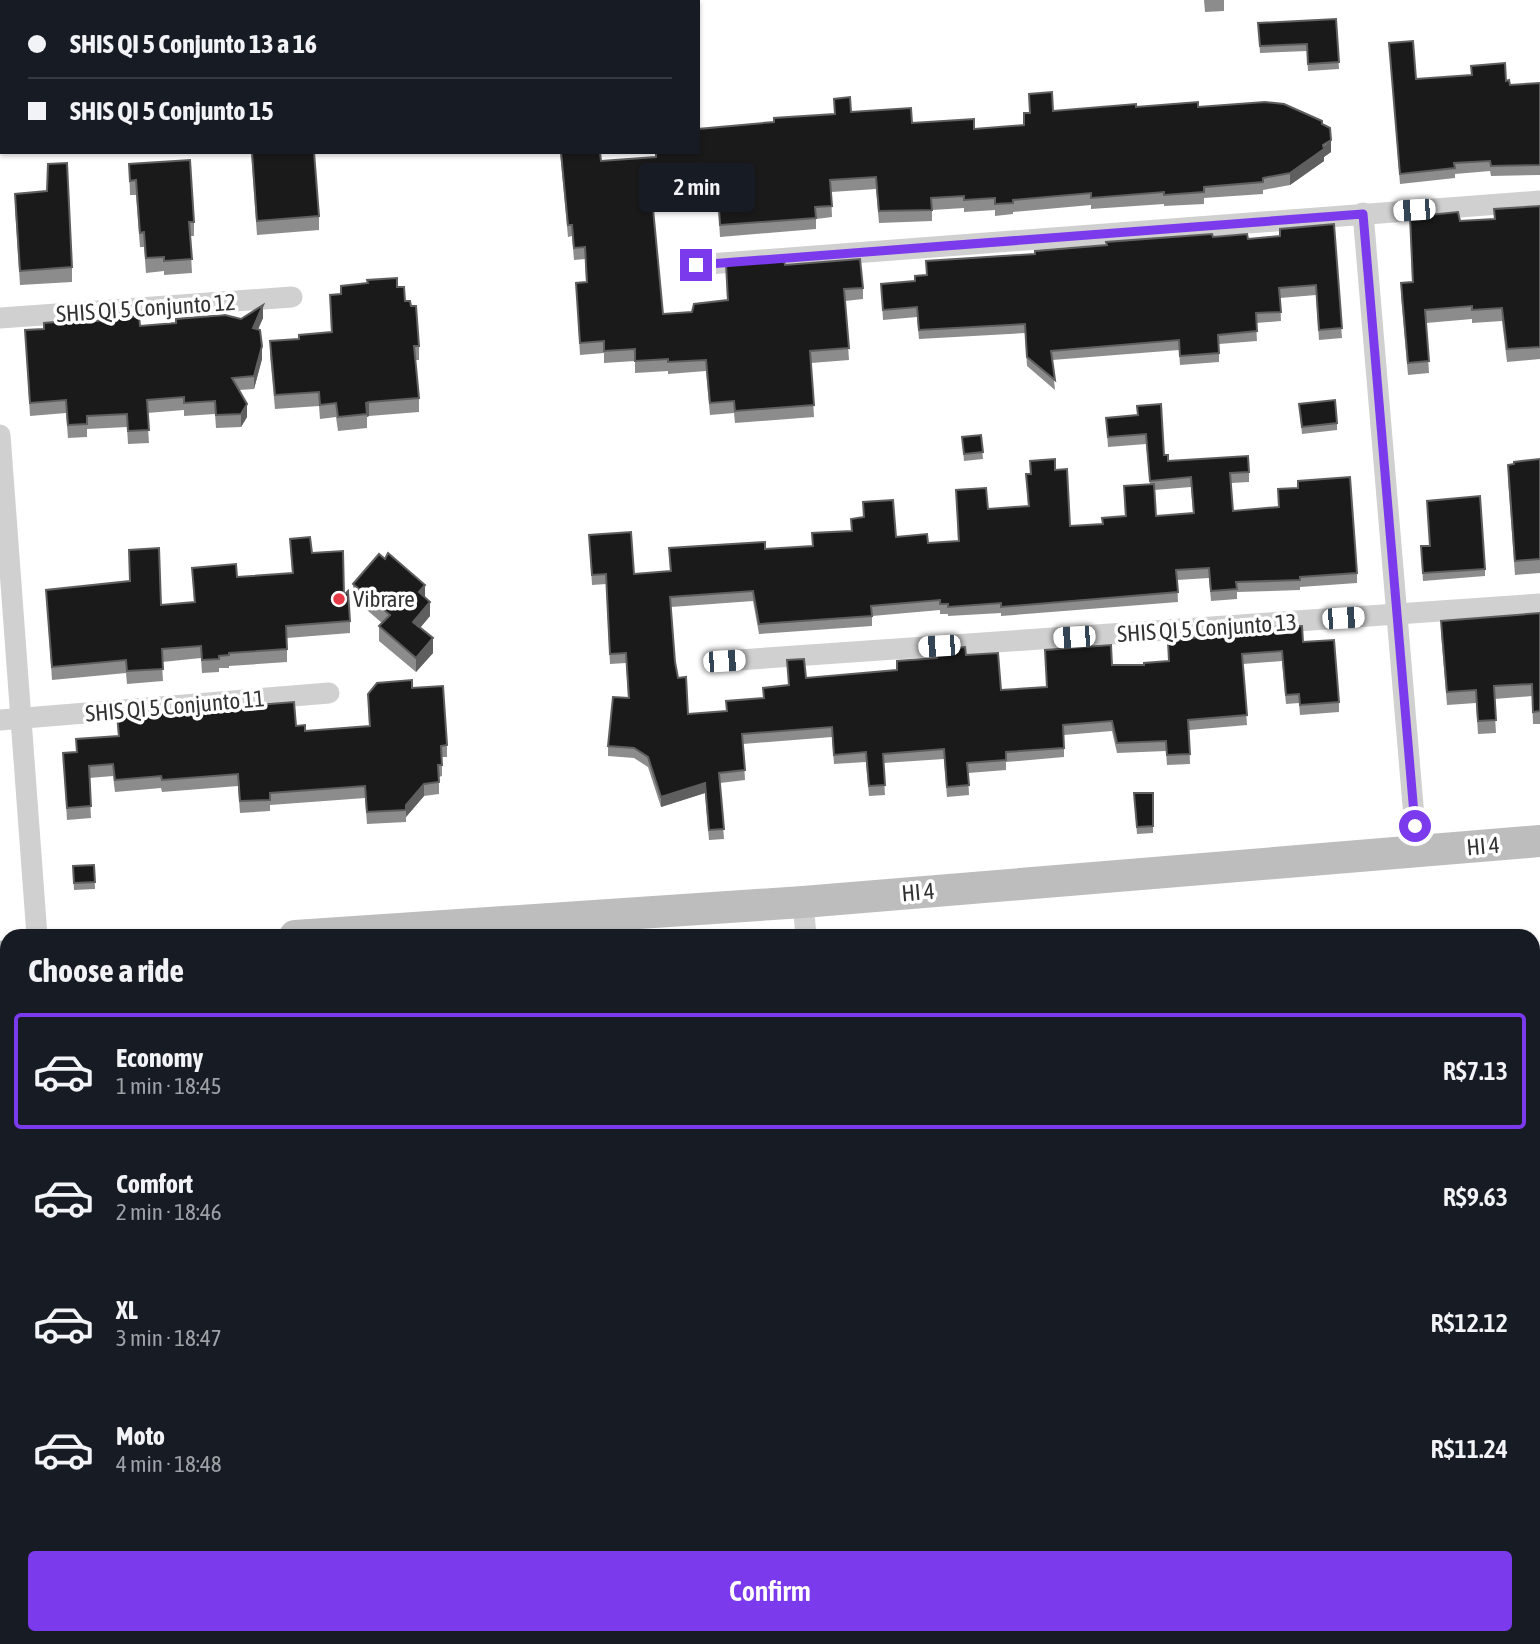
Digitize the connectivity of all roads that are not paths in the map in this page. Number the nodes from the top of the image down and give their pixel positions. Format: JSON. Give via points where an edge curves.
{"nodes":[{"id":1,"x":1540,"y":201,"type":"edge"},
{"id":2,"x":1363,"y":214,"type":"junction"},
{"id":3,"x":696,"y":265,"type":"dead end"},
{"id":4,"x":292,"y":297,"type":"dead end"},
{"id":5,"x":0,"y":318,"type":"edge"},
{"id":6,"x":0,"y":435,"type":"edge"},
{"id":7,"x":1540,"y":604,"type":"edge"},
{"id":8,"x":1397,"y":614,"type":"junction"},
{"id":9,"x":724,"y":661,"type":"dead end"},
{"id":10,"x":329,"y":693,"type":"dead end"},
{"id":11,"x":10,"y":719,"type":"edge"},
{"id":12,"x":1540,"y":841,"type":"edge"},
{"id":13,"x":1417,"y":853,"type":"junction"},
{"id":14,"x":803,"y":902,"type":"junction"},
{"id":15,"x":36,"y":929,"type":"edge"},
{"id":16,"x":400,"y":929,"type":"edge"},
{"id":17,"x":805,"y":929,"type":"edge"}],
"edges":[{"from":1,"to":2,"type":"street"},
{"from":2,"to":3,"type":"street"},
{"from":2,"to":8,"type":"street"},
{"from":4,"to":5,"type":"street","name":"SHIS QI 5 Conjunto 12"},
{"from":6,"to":11,"type":"street"},
{"from":7,"to":8,"type":"street","name":"SHIS QI 5 Conjunto 13"},
{"from":8,"to":9,"type":"street","name":"SHIS QI 5 Conjunto 13"},
{"from":8,"to":13,"type":"street"},
{"from":10,"to":11,"type":"street","name":"SHIS QI 5 Conjunto 11"},
{"from":11,"to":15,"type":"street"},
{"from":12,"to":13,"type":"street","name":"HI 4"},
{"from":13,"to":14,"type":"street","name":"HI 4"},
{"from":14,"to":16,"type":"street","name":"HI 4"},
{"from":14,"to":17,"type":"street"}]}
